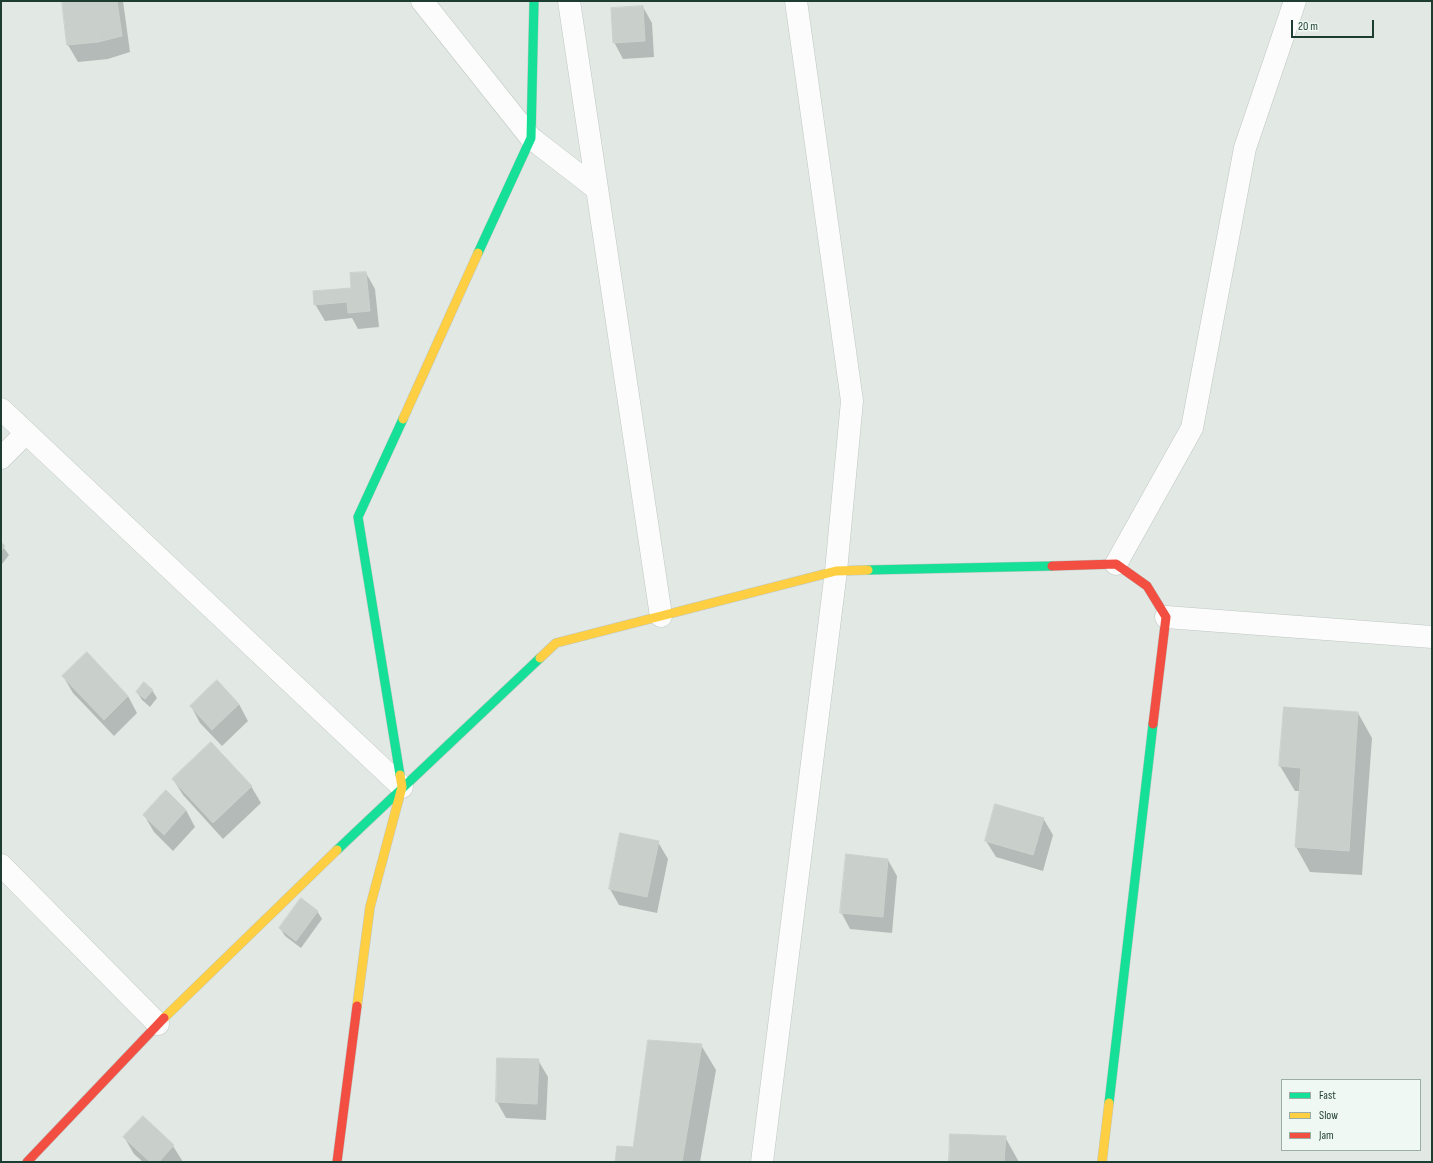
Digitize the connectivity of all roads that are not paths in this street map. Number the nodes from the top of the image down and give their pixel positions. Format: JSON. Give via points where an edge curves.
{"nodes":[{"id":1,"x":422,"y":1,"type":"edge"},
{"id":2,"x":534,"y":1,"type":"edge"},
{"id":3,"x":568,"y":1,"type":"edge"},
{"id":4,"x":796,"y":1,"type":"edge"},
{"id":5,"x":1295,"y":1,"type":"edge"},
{"id":6,"x":531,"y":138,"type":"junction"},
{"id":7,"x":597,"y":189,"type":"junction"},
{"id":8,"x":1,"y":409,"type":"edge"},
{"id":9,"x":26,"y":433,"type":"junction"},
{"id":10,"x":1,"y":458,"type":"edge"},
{"id":11,"x":1116,"y":564,"type":"junction"},
{"id":12,"x":836,"y":571,"type":"junction"},
{"id":13,"x":661,"y":616,"type":"junction"},
{"id":14,"x":1166,"y":617,"type":"junction"},
{"id":15,"x":1432,"y":637,"type":"edge"},
{"id":16,"x":402,"y":787,"type":"junction"},
{"id":17,"x":1,"y":864,"type":"edge"},
{"id":18,"x":158,"y":1024,"type":"junction"},
{"id":19,"x":27,"y":1162,"type":"edge"},
{"id":20,"x":337,"y":1162,"type":"edge"},
{"id":21,"x":762,"y":1162,"type":"edge"},
{"id":22,"x":1102,"y":1162,"type":"edge"}],
"edges":[{"from":1,"to":6,"type":"street"},
{"from":2,"to":6,"type":"street"},
{"from":3,"to":7,"type":"street"},
{"from":4,"to":12,"type":"street","via":[[852,401]]},
{"from":5,"to":11,"type":"street","via":[[1245,148],[1192,428]]},
{"from":6,"to":7,"type":"street"},
{"from":6,"to":16,"type":"street","via":[[358,517]]},
{"from":7,"to":13,"type":"street"},
{"from":8,"to":9,"type":"street"},
{"from":9,"to":10,"type":"street"},
{"from":9,"to":16,"type":"street"},
{"from":11,"to":12,"type":"street"},
{"from":11,"to":14,"type":"street","via":[[1147,586]]},
{"from":12,"to":13,"type":"street"},
{"from":12,"to":21,"type":"street"},
{"from":13,"to":16,"type":"street","via":[[556,643]]},
{"from":14,"to":15,"type":"street"},
{"from":14,"to":22,"type":"street"},
{"from":16,"to":18,"type":"street"},
{"from":16,"to":20,"type":"street","via":[[370,907]]},
{"from":17,"to":18,"type":"street"},
{"from":18,"to":19,"type":"street"}]}
